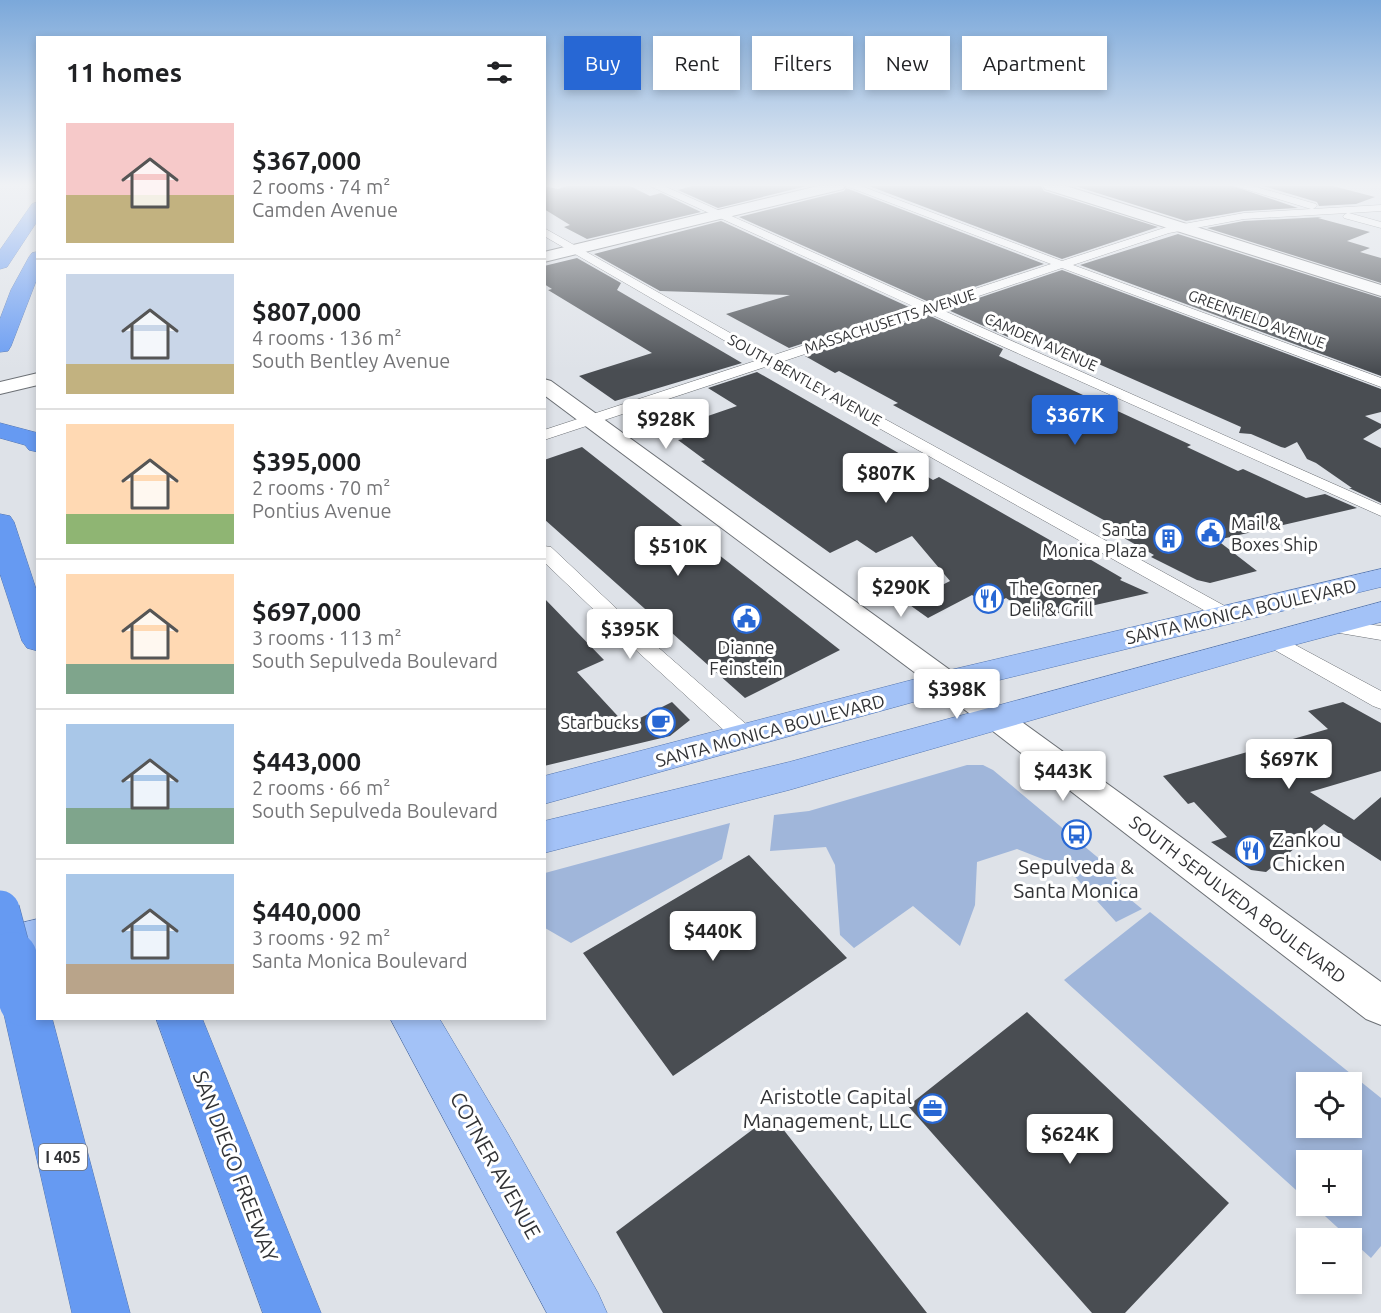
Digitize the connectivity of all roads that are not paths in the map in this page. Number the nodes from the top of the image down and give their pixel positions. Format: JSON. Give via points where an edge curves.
{"nodes":[{"id":1,"x":9,"y":247,"type":"edge"},
{"id":2,"x":30,"y":247,"type":"edge"},
{"id":3,"x":573,"y":247,"type":"edge"},
{"id":4,"x":589,"y":247,"type":"edge"},
{"id":5,"x":790,"y":247,"type":"edge"},
{"id":6,"x":1017,"y":247,"type":"edge"},
{"id":7,"x":1114,"y":247,"type":"edge"},
{"id":8,"x":1242,"y":247,"type":"edge"},
{"id":9,"x":578,"y":250,"type":"junction"},
{"id":10,"x":546,"y":258,"type":"edge"},
{"id":11,"x":36,"y":261,"type":"edge"},
{"id":12,"x":0,"y":263,"type":"edge"},
{"id":13,"x":1062,"y":264,"type":"junction"},
{"id":14,"x":1381,"y":291,"type":"edge"},
{"id":15,"x":0,"y":302,"type":"edge"},
{"id":16,"x":927,"y":309,"type":"junction"},
{"id":17,"x":0,"y":346,"type":"edge"},
{"id":18,"x":770,"y":360,"type":"junction"},
{"id":19,"x":36,"y":379,"type":"edge"},
{"id":20,"x":1381,"y":383,"type":"edge"},
{"id":21,"x":546,"y":387,"type":"edge"},
{"id":22,"x":0,"y":388,"type":"edge"},
{"id":23,"x":589,"y":419,"type":"junction"},
{"id":24,"x":0,"y":430,"type":"edge"},
{"id":25,"x":546,"y":434,"type":"edge"},
{"id":26,"x":36,"y":442,"type":"edge"},
{"id":27,"x":1381,"y":511,"type":"edge"},
{"id":28,"x":0,"y":522,"type":"edge"},
{"id":29,"x":546,"y":554,"type":"edge"},
{"id":30,"x":1381,"y":578,"type":"edge"},
{"id":31,"x":12,"y":603,"type":"edge"},
{"id":32,"x":1381,"y":612,"type":"edge"},
{"id":33,"x":1225,"y":614,"type":"junction"},
{"id":34,"x":1329,"y":625,"type":"junction"},
{"id":35,"x":1381,"y":633,"type":"edge"},
{"id":36,"x":36,"y":637,"type":"edge"},
{"id":37,"x":1273,"y":640,"type":"junction"},
{"id":38,"x":946,"y":682,"type":"junction"},
{"id":39,"x":1381,"y":701,"type":"edge"},
{"id":40,"x":996,"y":717,"type":"junction"},
{"id":41,"x":746,"y":737,"type":"junction"},
{"id":42,"x":546,"y":789,"type":"edge"},
{"id":43,"x":546,"y":837,"type":"edge"},
{"id":44,"x":0,"y":910,"type":"edge"},
{"id":45,"x":36,"y":938,"type":"edge"},
{"id":46,"x":0,"y":947,"type":"edge"},
{"id":47,"x":1381,"y":1006,"type":"edge"},
{"id":48,"x":180,"y":1020,"type":"edge"},
{"id":49,"x":413,"y":1020,"type":"edge"},
{"id":50,"x":101,"y":1313,"type":"edge"},
{"id":51,"x":292,"y":1313,"type":"edge"},
{"id":52,"x":578,"y":1313,"type":"edge"}],
"edges":[{"from":1,"to":12,"type":"highway"},
{"from":2,"to":15,"type":"highway"},
{"from":3,"to":9,"type":"street","name":"SOUTH BENTLEY AVENUE"},
{"from":4,"to":9,"type":"street"},
{"from":5,"to":16,"type":"street","name":"CAMDEN AVENUE"},
{"from":6,"to":13,"type":"street","name":"GREENFIELD AVENUE"},
{"from":7,"to":13,"type":"street","name":"MASSACHUSETTS AVENUE"},
{"from":8,"to":14,"type":"street"},
{"from":9,"to":10,"type":"street"},
{"from":9,"to":18,"type":"street","name":"SOUTH BENTLEY AVENUE"},
{"from":11,"to":17,"type":"highway"},
{"from":13,"to":16,"type":"street","name":"MASSACHUSETTS AVENUE"},
{"from":13,"to":20,"type":"street","name":"GREENFIELD AVENUE"},
{"from":16,"to":18,"type":"street","name":"MASSACHUSETTS AVENUE"},
{"from":16,"to":27,"type":"street","name":"CAMDEN AVENUE"},
{"from":18,"to":23,"type":"street","name":"MASSACHUSETTS AVENUE"},
{"from":18,"to":33,"type":"street","name":"SOUTH BENTLEY AVENUE"},
{"from":19,"to":22,"type":"street"},
{"from":21,"to":23,"type":"street","name":"SOUTH SEPULVEDA BOULEVARD"},
{"from":23,"to":25,"type":"street","name":"MASSACHUSETTS AVENUE"},
{"from":23,"to":38,"type":"street","name":"SOUTH SEPULVEDA BOULEVARD"},
{"from":24,"to":26,"type":"highway"},
{"from":28,"to":31,"type":"highway"},
{"from":29,"to":41,"type":"street"},
{"from":30,"to":33,"type":"main road","name":"SANTA MONICA BOULEVARD"},
{"from":31,"to":36,"type":"highway"},
{"from":32,"to":34,"type":"main road","name":"SANTA MONICA BOULEVARD"},
{"from":33,"to":38,"type":"main road","name":"SANTA MONICA BOULEVARD"},
{"from":34,"to":35,"type":"street","name":"SANTA MONICA BOULEVARD"},
{"from":34,"to":37,"type":"main road","name":"SANTA MONICA BOULEVARD"},
{"from":37,"to":39,"type":"street"},
{"from":37,"to":40,"type":"main road","name":"SANTA MONICA BOULEVARD"},
{"from":38,"to":40,"type":"street","name":"SOUTH SEPULVEDA BOULEVARD"},
{"from":38,"to":41,"type":"main road","name":"SANTA MONICA BOULEVARD"},
{"from":40,"to":43,"type":"main road","name":"SANTA MONICA BOULEVARD","via":[[789,776]]},
{"from":40,"to":47,"type":"street","name":"SOUTH SEPULVEDA BOULEVARD"},
{"from":41,"to":42,"type":"main road","name":"SANTA MONICA BOULEVARD"},
{"from":44,"to":50,"type":"highway","number":"I 405","bridge":true},
{"from":45,"to":46,"type":"main road"},
{"from":48,"to":51,"type":"highway","name":"SAN DIEGO FREEWAY"},
{"from":49,"to":52,"type":"main road","name":"COTNER AVENUE"}]}
